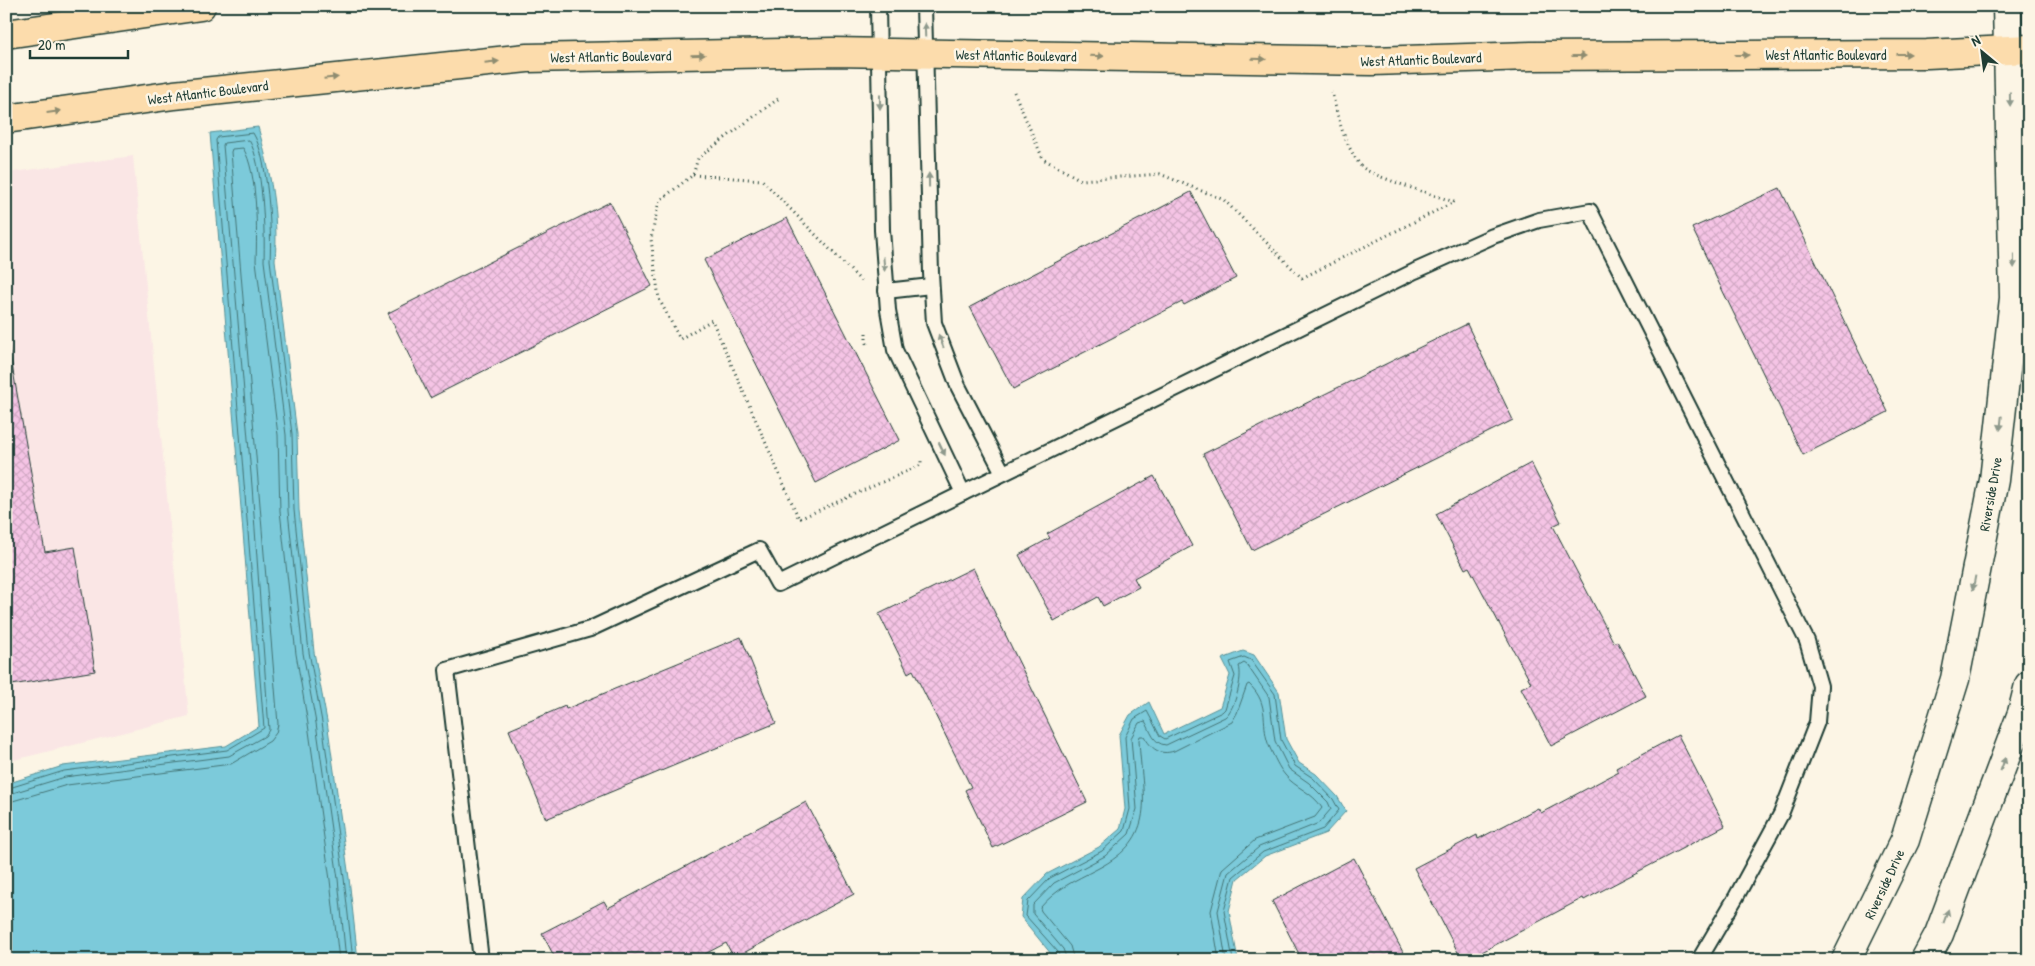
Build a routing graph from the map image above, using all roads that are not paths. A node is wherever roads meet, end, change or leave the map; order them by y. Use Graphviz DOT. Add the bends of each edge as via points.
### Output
graph roads {
  1 [pos="201,6"];
  2 [pos="878,6"];
  3 [pos="924,6"];
  4 [pos="2007,6"];
  5 [pos="6,34"];
  6 [pos="2019,50"];
  7 [pos="880,53"];
  8 [pos="926,53"];
  9 [pos="6,119"];
  10 [pos="932,286"];
  11 [pos="886,291"];
  12 [pos="1003,473"];
  13 [pos="963,493"];
  14 [pos="2029,685"];
  15 [pos="482,960"];
  16 [pos="1699,960"];
  17 [pos="1846,960"];
  18 [pos="1925,960"];
  1 -- 5 [label="main road"];
  2 -- 7 [label="lane"];
  8 -- 3 [label="lane, one-way"];
  4 -- 6 [label="street, Riverside Drive"];
  8 -- 6 [label="main road, West Atlantic Boulevard, one-way" via="1372,61"];
  6 -- 17 [label="street, Riverside Drive, one-way" via="2014,298 1994,480 1955,679 1905,840"];
  7 -- 8 [label="main road, West Atlantic Boulevard"];
  9 -- 7 [label="main road, West Atlantic Boulevard, one-way" via="174,95 527,58"];
  7 -- 11 [label="lane, one-way"];
  10 -- 8 [label="lane, one-way"];
  10 -- 11 [label="lane"];
  12 -- 10 [label="lane, one-way" via="958,386 934,323"];
  11 -- 13 [label="lane, one-way" via="895,350"];
  12 -- 13 [label="lane"];
  12 -- 16 [label="lane" via="1493,236 1539,220 1590,211 1807,641 1820,686 1817,722 1781,814"];
  13 -- 15 [label="lane" via="778,584 759,550 590,630 446,670"];
  18 -- 14 [label="street, one-way" via="1939,934 2022,712"];
}
